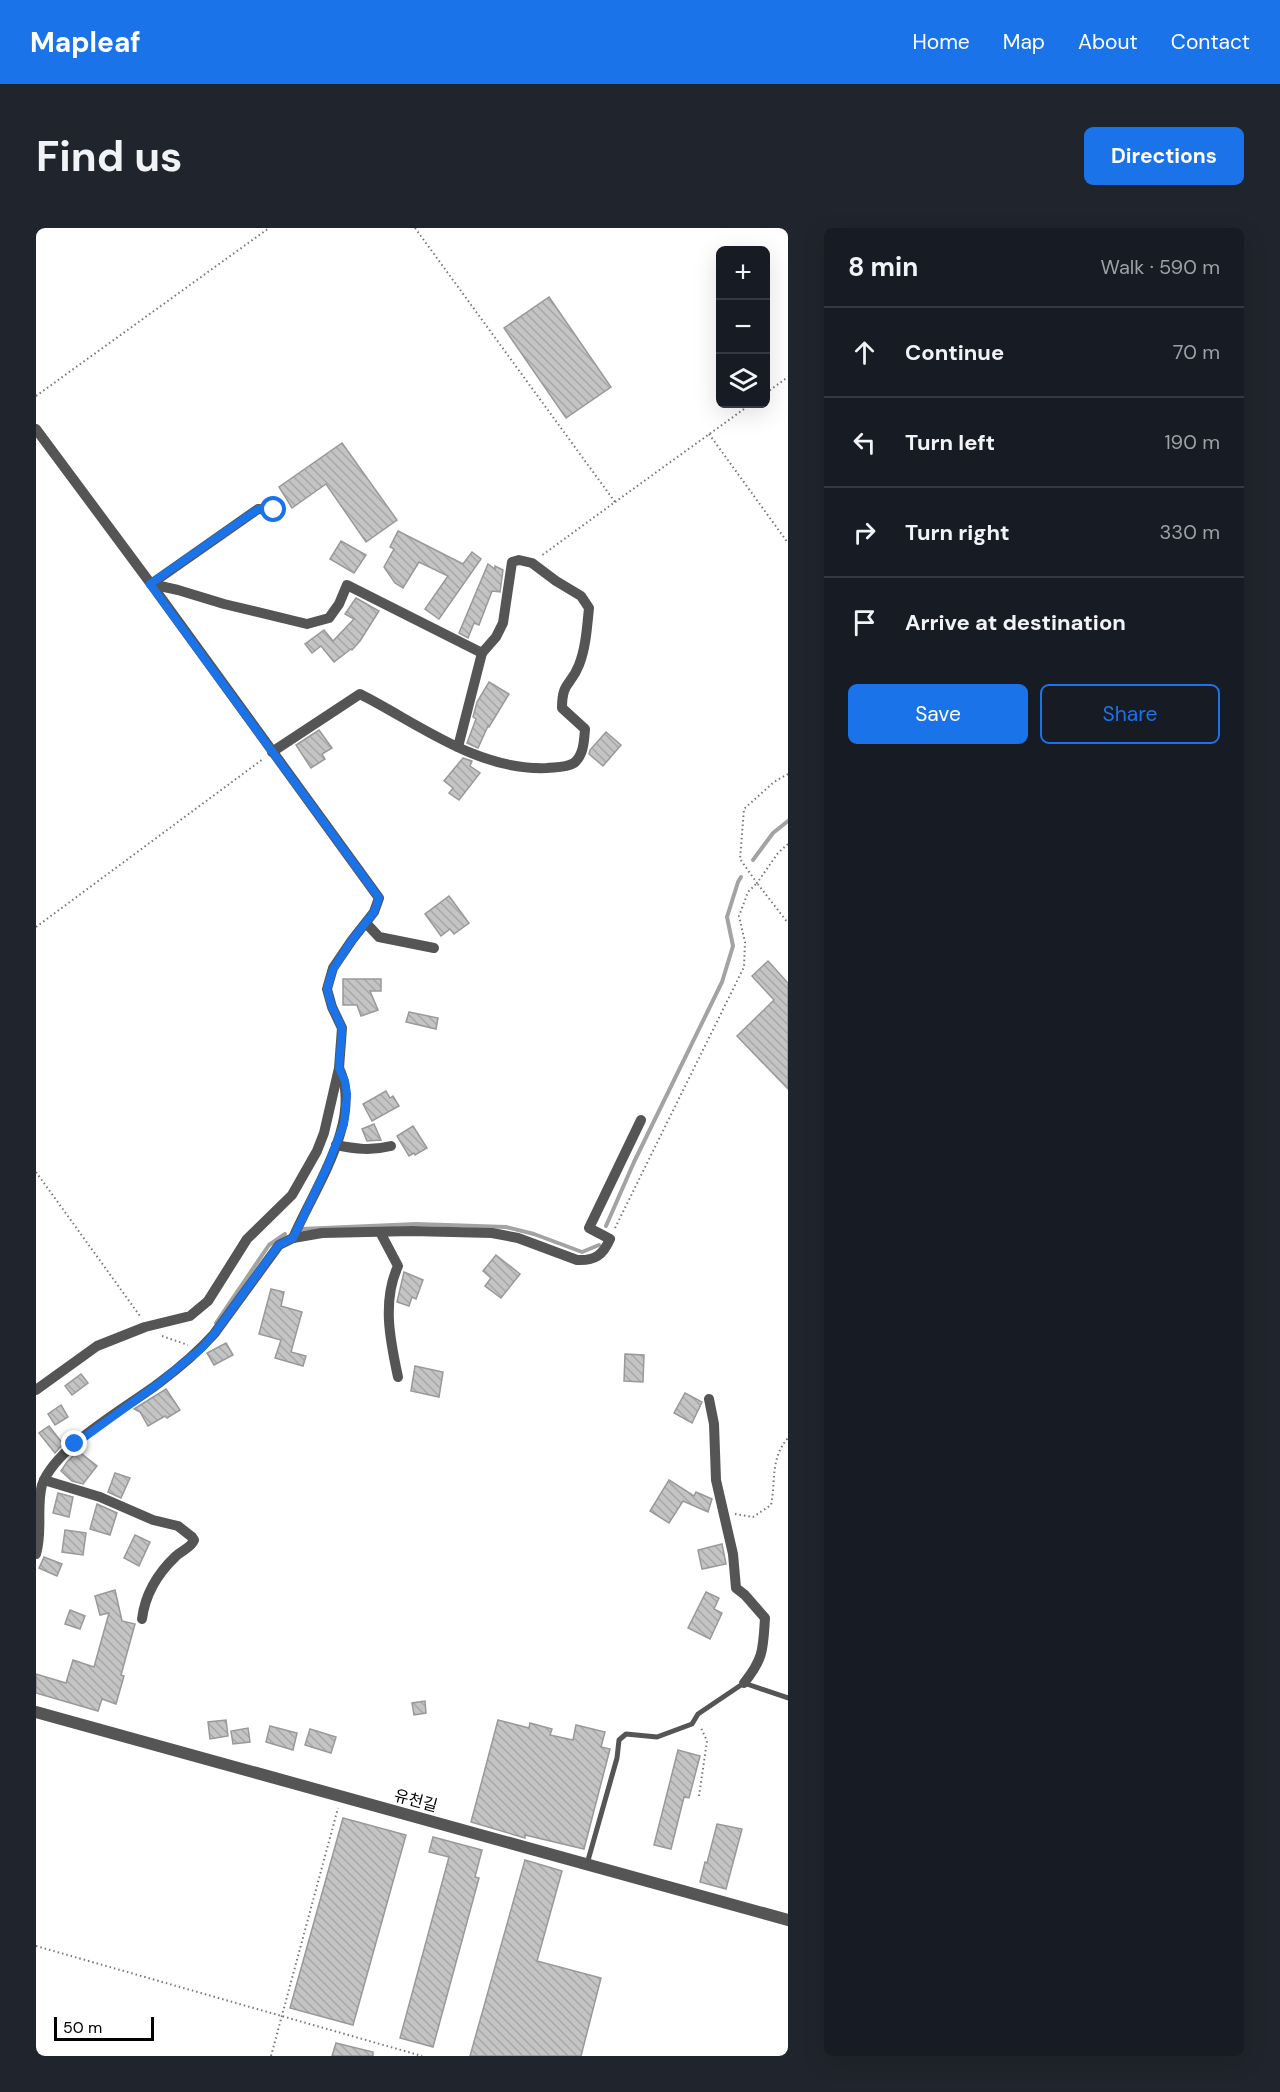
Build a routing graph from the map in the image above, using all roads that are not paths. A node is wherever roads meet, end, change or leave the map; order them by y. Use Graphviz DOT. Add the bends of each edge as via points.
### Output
graph roads {
  1 [pos="36,429"];
  2 [pos="274,510"];
  3 [pos="150,584"];
  4 [pos="482,653"];
  5 [pos="458,747"];
  6 [pos="272,752"];
  7 [pos="366,923"];
  8 [pos="434,948"];
  9 [pos="339,1068"];
  10 [pos="641,1120"];
  11 [pos="336,1145"];
  12 [pos="391,1146"];
  13 [pos="380,1232"];
  14 [pos="293,1238"];
  15 [pos="398,1377"];
  16 [pos="36,1390"];
  17 [pos="709,1399"];
  18 [pos="44,1480"];
  19 [pos="38,1490"];
  20 [pos="36,1554"];
  21 [pos="142,1619"];
  22 [pos="744,1683"];
  23 [pos="788,1698"];
  24 [pos="36,1712"];
  25 [pos="587,1864"];
  26 [pos="788,1920"];
  1 -- 3 [label="street"];
  2 -- 3 [label="street" via="258,509"];
  3 -- 4 [label="street" via="307,624 329,618 347,585"];
  3 -- 6 [label="street"];
  4 -- 5 [label="street"];
  4 -- 5 [label="street" via="503,623 512,562 532,563 581,596 589,608 585,643 579,666 562,692 562,708 585,729 583,748 574,762 538,768 488,760"];
  5 -- 6 [label="street" via="360,694"];
  6 -- 7 [label="street" via="379,898"];
  7 -- 8 [label="street" via="379,937"];
  7 -- 9 [label="street" via="333,969 327,989 342,1028"];
  9 -- 11 [label="street" via="347,1094 344,1124"];
  9 -- 16 [label="street" via="317,1151 292,1195 247,1239 208,1301 190,1316 145,1327 96,1346"];
  10 -- 13 [label="street" via="589,1228 610,1239 597,1258 577,1260 518,1238 492,1233"];
  11 -- 12 [label="street" via="360,1150"];
  11 -- 14 [label="street"];
  13 -- 14 [label="street"];
  13 -- 15 [label="street" via="398,1266 390,1281 388,1317"];
  14 -- 18 [label="street" via="279,1245 198,1351 75,1444 53,1464"];
  17 -- 22 [label="street" via="716,1480 733,1554 736,1588 765,1618 758,1666"];
  18 -- 19 [label="street"];
  18 -- 21 [label="street" via="178,1526 192,1537 192,1545 176,1555 150,1588"];
  19 -- 20 [label="street"];
  22 -- 23 [label="lane"];
  22 -- 25 [label="lane" via="698,1714 693,1724 657,1737 627,1734 619,1740"];
  24 -- 25 [label="street, 유천길"];
  25 -- 26 [label="street, 유천길"];
}
